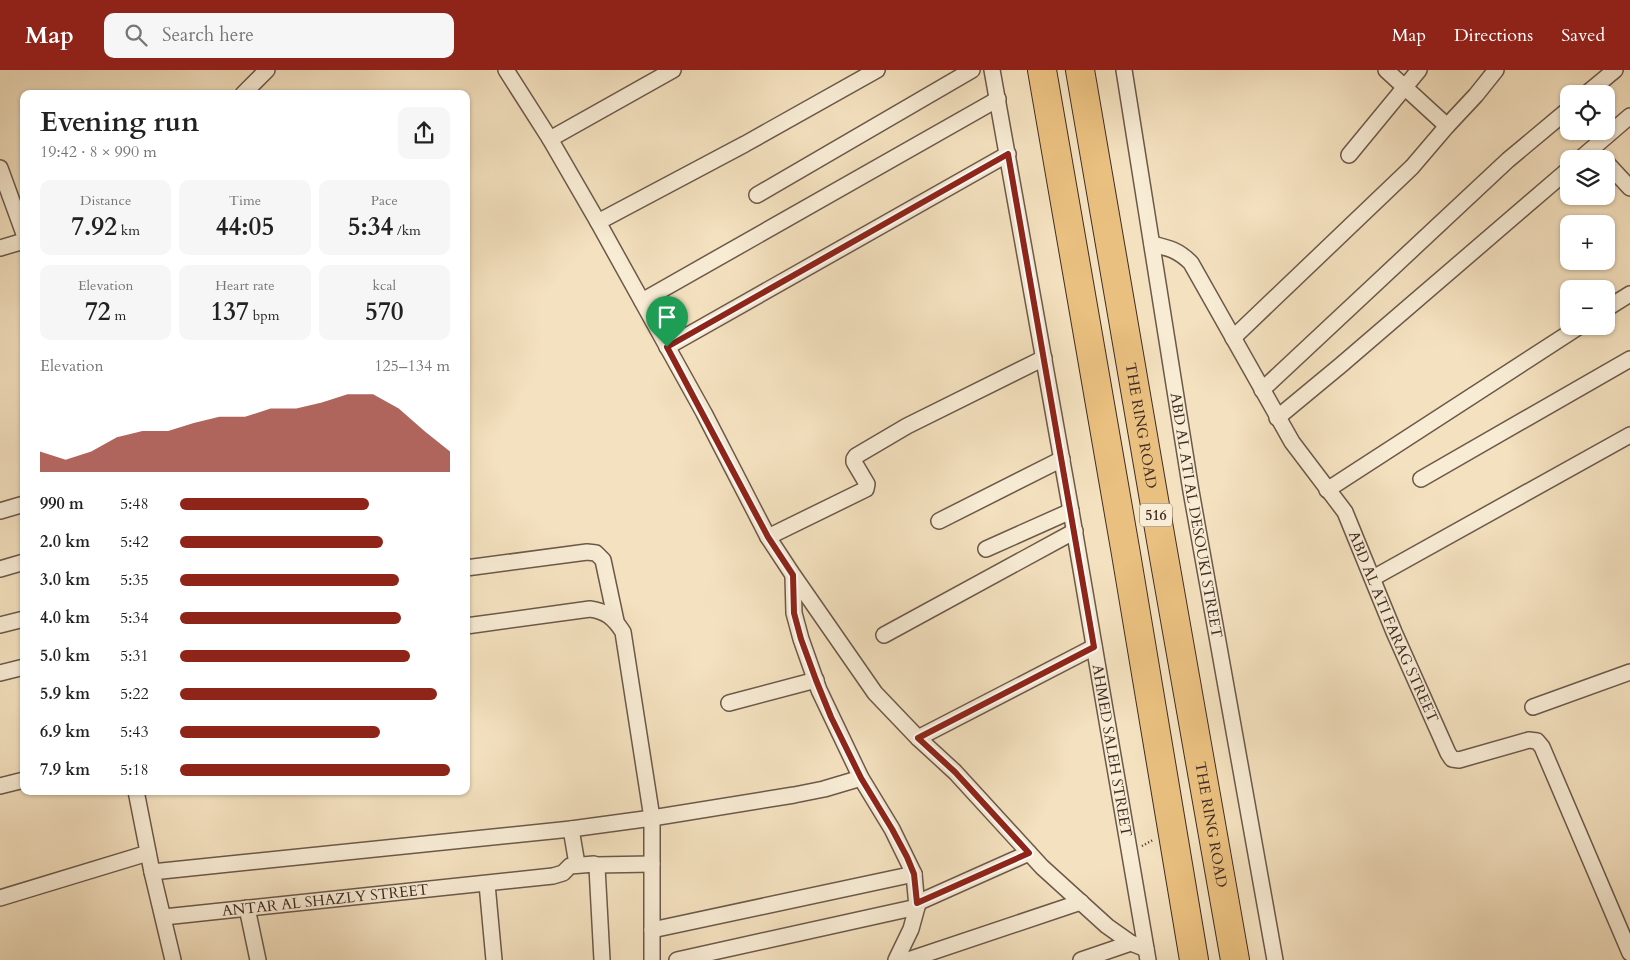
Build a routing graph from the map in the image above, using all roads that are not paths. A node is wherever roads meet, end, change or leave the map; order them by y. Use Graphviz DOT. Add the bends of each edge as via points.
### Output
graph roads {
  1 [pos="267,70"];
  2 [pos="506,70"];
  3 [pos="673,70"];
  4 [pos="877,70"];
  5 [pos="972,70"];
  6 [pos="992,70"];
  7 [pos="1042,70"];
  8 [pos="1080,70"];
  9 [pos="1124,70"];
  10 [pos="1386,70"];
  11 [pos="1419,70"];
  12 [pos="1496,70"];
  13 [pos="1615,70"];
  14 [pos="1597,85"];
  15 [pos="1404,87"];
  16 [pos="247,90"];
  17 [pos="998,99"];
  18 [pos="1630,116"];
  19 [pos="1560,117"];
  20 [pos="1447,126"];
  21 [pos="550,138"];
  22 [pos="1601,150"];
  23 [pos="1008,154"];
  24 [pos="1348,155"];
  25 [pos="0,168"];
  26 [pos="1615,170"];
  27 [pos="1560,177"];
  28 [pos="1628,182"];
  29 [pos="757,195"];
  30 [pos="598,222"];
  31 [pos="20,223"];
  32 [pos="20,242"];
  33 [pos="1152,244"];
  34 [pos="0,248"];
  35 [pos="1630,294"];
  36 [pos="642,301"];
  37 [pos="1615,303"];
  38 [pos="1566,335"];
  39 [pos="1233,338"];
  40 [pos="667,347"];
  41 [pos="1044,358"];
  42 [pos="1630,359"];
  43 [pos="1262,390"];
  44 [pos="1277,418"];
  45 [pos="1630,435"];
  46 [pos="1062,459"];
  47 [pos="1421,479"];
  48 [pos="1327,490"];
  49 [pos="20,505"];
  50 [pos="0,511"];
  51 [pos="1071,511"];
  52 [pos="939,521"];
  53 [pos="1075,531"];
  54 [pos="768,537"];
  55 [pos="986,549"];
  56 [pos="20,563"];
  57 [pos="470,567"];
  58 [pos="0,569"];
  59 [pos="793,575"];
  60 [pos="1373,578"];
  61 [pos="20,620"];
  62 [pos="616,621"];
  63 [pos="0,625"];
  64 [pos="470,625"];
  65 [pos="884,634"];
  66 [pos="1094,647"];
  67 [pos="20,668"];
  68 [pos="1630,672"];
  69 [pos="0,673"];
  70 [pos="816,680"];
  71 [pos="728,703"];
  72 [pos="1533,707"];
  73 [pos="918,738"];
  74 [pos="861,778"];
  75 [pos="20,781"];
  76 [pos="0,786"];
  77 [pos="137,795"];
  78 [pos="652,818"];
  79 [pos="571,829"];
  80 [pos="148,853"];
  81 [pos="1029,853"];
  82 [pos="576,864"];
  83 [pos="652,864"];
  84 [pos="596,865"];
  85 [pos="152,872"];
  86 [pos="914,874"];
  87 [pos="487,884"];
  88 [pos="0,898"];
  89 [pos="1081,902"];
  90 [pos="917,905"];
  91 [pos="248,908"];
  92 [pos="164,917"];
  93 [pos="652,930"];
  94 [pos="1131,943"];
  95 [pos="1630,953"];
  96 [pos="1147,954"];
  97 [pos="173,960"];
  98 [pos="258,960"];
  99 [pos="494,960"];
  100 [pos="602,960"];
  101 [pos="652,960"];
  102 [pos="677,960"];
  103 [pos="896,960"];
  104 [pos="908,960"];
  105 [pos="1081,960"];
  106 [pos="1194,960"];
  107 [pos="1235,960"];
  108 [pos="1276,960"];
  1 -- 16 [label="street"];
  2 -- 21 [label="street"];
  3 -- 21 [label="street"];
  4 -- 30 [label="street"];
  5 -- 29 [label="street"];
  6 -- 17 [label="street, AHMED SALEH STREET"];
  7 -- 106 [label="highway, 516"];
  8 -- 107 [label="highway, THE RING ROAD / 516"];
  9 -- 33 [label="street, ABD AL ATI AL DESOUKI STREET"];
  10 -- 15 [label="street"];
  11 -- 15 [label="street"];
  12 -- 20 [label="street"];
  13 -- 14 [label="street"];
  15 -- 20 [label="street"];
  15 -- 24 [label="street"];
  17 -- 23 [label="street, AHMED SALEH STREET"];
  17 -- 36 [label="street"];
  18 -- 22 [label="street"];
  19 -- 43 [label="street" via="1508,160"];
  20 -- 39 [label="street" via="1412,167"];
  21 -- 30 [label="street"];
  23 -- 40 [label="street"];
  23 -- 41 [label="street, AHMED SALEH STREET"];
  25 -- 31 [label="street"];
  26 -- 28 [label="street"];
  27 -- 44 [label="street"];
  30 -- 36 [label="street"];
  32 -- 34 [label="street"];
  33 -- 39 [label="street, ABD AL ATI FARAG STREET" via="1172,249 1191,263"];
  33 -- 108 [label="street, ABD AL ATI AL DESOUKI STREET" via="1193,501"];
  35 -- 37 [label="street"];
  36 -- 40 [label="street"];
  38 -- 48 [label="street"];
  39 -- 43 [label="street, ABD AL ATI FARAG STREET"];
  40 -- 54 [label="street"];
  41 -- 46 [label="street, AHMED SALEH STREET"];
  41 -- 54 [label="street" via="907,426 856,456 854,462 866,488"];
  42 -- 47 [label="street"];
  43 -- 44 [label="street, ABD AL ATI FARAG STREET"];
  44 -- 48 [label="street, ABD AL ATI FARAG STREET"];
  45 -- 60 [label="street"];
  46 -- 51 [label="street, AHMED SALEH STREET"];
  46 -- 52 [label="street"];
  48 -- 60 [label="street, ABD AL ATI FARAG STREET" via="1346,512"];
  49 -- 50 [label="street"];
  51 -- 53 [label="street, AHMED SALEH STREET"];
  51 -- 55 [label="street"];
  53 -- 65 [label="street"];
  53 -- 66 [label="street, AHMED SALEH STREET"];
  54 -- 59 [label="street"];
  56 -- 58 [label="street"];
  57 -- 62 [label="street" via="596,553 604,560"];
  59 -- 70 [label="street" via="794,613"];
  59 -- 73 [label="street" via="875,693"];
  60 -- 95 [label="street, ABD AL ATI FARAG STREET" via="1452,759 1459,760 1529,740 1542,747"];
  61 -- 63 [label="street"];
  62 -- 64 [label="street" via="600,610 590,609"];
  62 -- 78 [label="street" via="623,632"];
  66 -- 73 [label="street"];
  66 -- 96 [label="street, AHMED SALEH STREET"];
  67 -- 69 [label="street"];
  68 -- 72 [label="street"];
  70 -- 71 [label="street"];
  70 -- 74 [label="street"];
  73 -- 81 [label="street" via="955,772"];
  74 -- 78 [label="street" via="794,795"];
  74 -- 86 [label="street"];
  75 -- 76 [label="street"];
  77 -- 80 [label="street"];
  78 -- 79 [label="street"];
  78 -- 83 [label="street"];
  79 -- 82 [label="street"];
  79 -- 85 [label="street"];
  80 -- 85 [label="street"];
  80 -- 88 [label="street"];
  81 -- 89 [label="street"];
  81 -- 90 [label="street"];
  82 -- 84 [label="street"];
  82 -- 87 [label="street, ANTAR AL SHAZLY STREET" via="558,875"];
  83 -- 84 [label="street"];
  83 -- 93 [label="street"];
  84 -- 100 [label="street"];
  85 -- 92 [label="street"];
  86 -- 90 [label="street"];
  86 -- 93 [label="street"];
  87 -- 91 [label="street, ANTAR AL SHAZLY STREET"];
  87 -- 99 [label="street"];
  89 -- 94 [label="street"];
  89 -- 104 [label="street"];
  90 -- 102 [label="street"];
  90 -- 103 [label="street" via="911,929"];
  91 -- 92 [label="street, ANTAR AL SHAZLY STREET"];
  91 -- 98 [label="street"];
  92 -- 97 [label="street"];
  93 -- 101 [label="street"];
  94 -- 96 [label="street"];
  94 -- 105 [label="street"];
}
